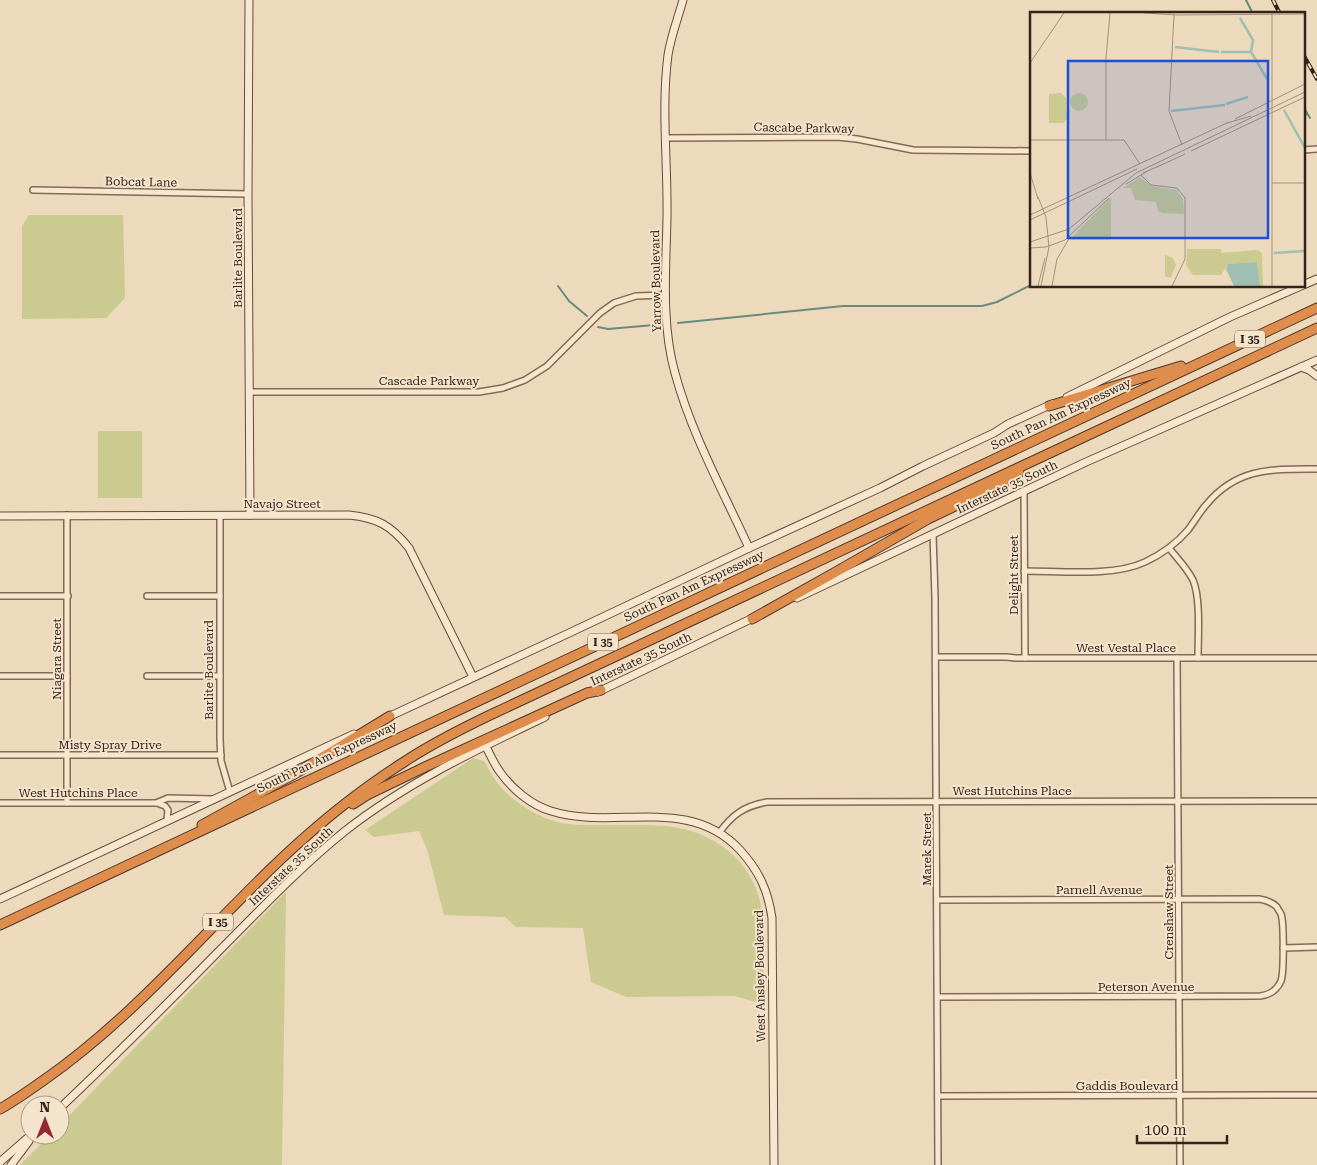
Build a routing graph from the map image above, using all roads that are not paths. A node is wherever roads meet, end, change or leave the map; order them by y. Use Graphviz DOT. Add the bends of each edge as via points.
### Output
graph roads {
  1 [pos="249,0"];
  2 [pos="683,0"];
  3 [pos="665,138"];
  4 [pos="1317,149"];
  5 [pos="1030,150"];
  6 [pos="1304,150"];
  7 [pos="32,190"];
  8 [pos="248,194"];
  9 [pos="1317,279"];
  10 [pos="1304,285"];
  11 [pos="1297,288"];
  12 [pos="666,295"];
  13 [pos="1317,308"];
  14 [pos="1317,328"];
  15 [pos="1206,360"];
  16 [pos="1317,360"];
  17 [pos="1300,368"];
  18 [pos="1317,376"];
  19 [pos="250,392"];
  20 [pos="1049,406"];
  21 [pos="1058,450"];
  22 [pos="1317,468"];
  23 [pos="1024,492"];
  24 [pos="67,515"];
  25 [pos="250,515"];
  26 [pos="0,516"];
  27 [pos="220,516"];
  28 [pos="934,534"];
  29 [pos="749,548"];
  30 [pos="1169,548"];
  31 [pos="1024,571"];
  32 [pos="0,596"];
  33 [pos="68,596"];
  34 [pos="147,596"];
  35 [pos="220,596"];
  36 [pos="752,619"];
  37 [pos="936,657"];
  38 [pos="1025,658"];
  39 [pos="1177,658"];
  40 [pos="1198,658"];
  41 [pos="1317,658"];
  42 [pos="0,676"];
  43 [pos="67,676"];
  44 [pos="147,676"];
  45 [pos="220,676"];
  46 [pos="473,677"];
  47 [pos="601,690"];
  48 [pos="390,716"];
  49 [pos="485,745"];
  50 [pos="0,755"];
  51 [pos="67,755"];
  52 [pos="221,755"];
  53 [pos="230,792"];
  54 [pos="215,799"];
  55 [pos="937,801"];
  56 [pos="1178,801"];
  57 [pos="1317,801"];
  58 [pos="0,802"];
  59 [pos="156,802"];
  60 [pos="67,803"];
  61 [pos="168,820"];
  62 [pos="313,831"];
  63 [pos="719,833"];
  64 [pos="175,843"];
  65 [pos="0,899"];
  66 [pos="937,900"];
  67 [pos="1179,900"];
  68 [pos="0,925"];
  69 [pos="1317,947"];
  70 [pos="1283,948"];
  71 [pos="1179,996"];
  72 [pos="938,997"];
  73 [pos="1317,1095"];
  74 [pos="938,1096"];
  75 [pos="1179,1096"];
  76 [pos="70,1099"];
  77 [pos="0,1109"];
  78 [pos="20,1145"];
  79 [pos="25,1145"];
  80 [pos="0,1162"];
  81 [pos="11,1165"];
  82 [pos="774,1165"];
  83 [pos="938,1165"];
  84 [pos="1180,1165"];
  1 -- 8 [label="main road, Barlite Boulevard"];
  2 -- 3 [label="main road, Yarrow Boulevard" via="668,54"];
  3 -- 5 [label="street, Cascabe Parkway" via="837,137 913,150"];
  3 -- 12 [label="main road, Yarrow Boulevard"];
  4 -- 6 [label="street"];
  7 -- 8 [label="street, Bobcat Lane"];
  8 -- 19 [label="main road, Barlite Boulevard"];
  9 -- 10 [label="main road"];
  11 -- 20 [label="main road" via="1222,321"];
  12 -- 19 [label="street, Cascade Parkway" via="636,296 614,303 546,366 525,380 502,388 479,392"];
  12 -- 29 [label="main road, Yarrow Boulevard" via="669,345 682,400"];
  13 -- 15 [label="highway, South Pan Am Expressway / I 35"];
  14 -- 21 [label="highway, I 35"];
  15 -- 20 [label="highway"];
  15 -- 64 [label="highway, South Pan Am Expressway / I 35"];
  16 -- 17 [label="main road, Interstate 35 South"];
  17 -- 18 [label="main road"];
  17 -- 23 [label="main road, Interstate 35 South"];
  19 -- 25 [label="main road, Barlite Boulevard"];
  20 -- 29 [label="main road"];
  21 -- 36 [label="highway"];
  21 -- 62 [label="highway, I 35" via="450,735 382,776"];
  22 -- 30 [label="street" via="1270,469 1235,480 1211,498"];
  23 -- 28 [label="main road, Interstate 35 South"];
  23 -- 31 [label="street, Delight Street"];
  24 -- 26 [label="main road, Navajo Street"];
  24 -- 27 [label="main road, Navajo Street"];
  24 -- 33 [label="street, Niagara Street"];
  25 -- 27 [label="main road, Navajo Street"];
  25 -- 46 [label="main road, Navajo Street" via="349,515 385,524 403,539 414,554"];
  27 -- 35 [label="street, Barlite Boulevard"];
  28 -- 36 [label="main road, Interstate 35 South"];
  28 -- 37 [label="street, Marek Street"];
  29 -- 46 [label="main road"];
  30 -- 31 [label="street" via="1133,567 1115,570"];
  30 -- 40 [label="street" via="1192,577 1196,588"];
  31 -- 38 [label="street, Delight Street"];
  32 -- 33 [label="street"];
  33 -- 43 [label="street, Niagara Street"];
  34 -- 35 [label="street"];
  35 -- 45 [label="street, Barlite Boulevard"];
  36 -- 47 [label="main road, Interstate 35 South"];
  37 -- 38 [label="street, West Vestal Place"];
  37 -- 55 [label="street, Marek Street"];
  38 -- 39 [label="street, West Vestal Place"];
  39 -- 40 [label="street, West Vestal Place"];
  39 -- 56 [label="street, Crenshaw Street"];
  40 -- 41 [label="street, West Vestal Place"];
  42 -- 43 [label="street"];
  43 -- 51 [label="street, Niagara Street"];
  44 -- 45 [label="street"];
  45 -- 52 [label="street, Barlite Boulevard"];
  46 -- 48 [label="main road"];
  47 -- 49 [label="main road, Interstate 35 South"];
  47 -- 62 [label="highway" via="587,693 367,795"];
  48 -- 53 [label="main road"];
  48 -- 64 [label="highway"];
  49 -- 63 [label="main road, West Ansley Boulevard" via="509,783 550,811 592,818 682,818"];
  49 -- 76 [label="main road, Interstate 35 South" via="380,806 312,858"];
  50 -- 51 [label="street, Misty Spray Drive"];
  51 -- 52 [label="street, Misty Spray Drive"];
  51 -- 60 [label="street, Niagara Street"];
  52 -- 53 [label="street, Barlite Boulevard"];
  53 -- 54 [label="main road"];
  54 -- 59 [label="street, West Hutchins Place" via="168,798"];
  54 -- 61 [label="main road"];
  55 -- 56 [label="street, West Hutchins Place"];
  55 -- 63 [label="street, West Hutchins Place" via="767,802 755,804 733,816"];
  55 -- 66 [label="street, Marek Street"];
  56 -- 57 [label="street, West Hutchins Place"];
  56 -- 67 [label="street, Crenshaw Street"];
  58 -- 60 [label="street, West Hutchins Place"];
  59 -- 60 [label="street, West Hutchins Place"];
  59 -- 61 [label="street, West Hutchins Place" via="168,810"];
  61 -- 65 [label="main road"];
  62 -- 77 [label="highway, I 35" via="125,1015 61,1068"];
  63 -- 82 [label="main road, West Ansley Boulevard" via="736,846 758,872 771,910"];
  64 -- 68 [label="highway, South Pan Am Expressway / I 35"];
  66 -- 67 [label="street, Parnell Avenue"];
  66 -- 72 [label="street, Marek Street"];
  67 -- 70 [label="street, Parnell Avenue" via="1250,899 1270,902 1281,914"];
  67 -- 71 [label="street, Crenshaw Street"];
  69 -- 70 [label="street"];
  70 -- 71 [label="street, Peterson Avenue" via="1281,980 1271,993 1260,996"];
  71 -- 72 [label="street, Peterson Avenue"];
  71 -- 75 [label="street, Crenshaw Street"];
  72 -- 74 [label="street, Marek Street"];
  73 -- 75 [label="street, Gaddis Boulevard"];
  74 -- 75 [label="street, Gaddis Boulevard"];
  74 -- 83 [label="street, Marek Street"];
  75 -- 84 [label="street, Crenshaw Street"];
  78 -- 80 [label="main road"];
  79 -- 81 [label="main road"];
}
